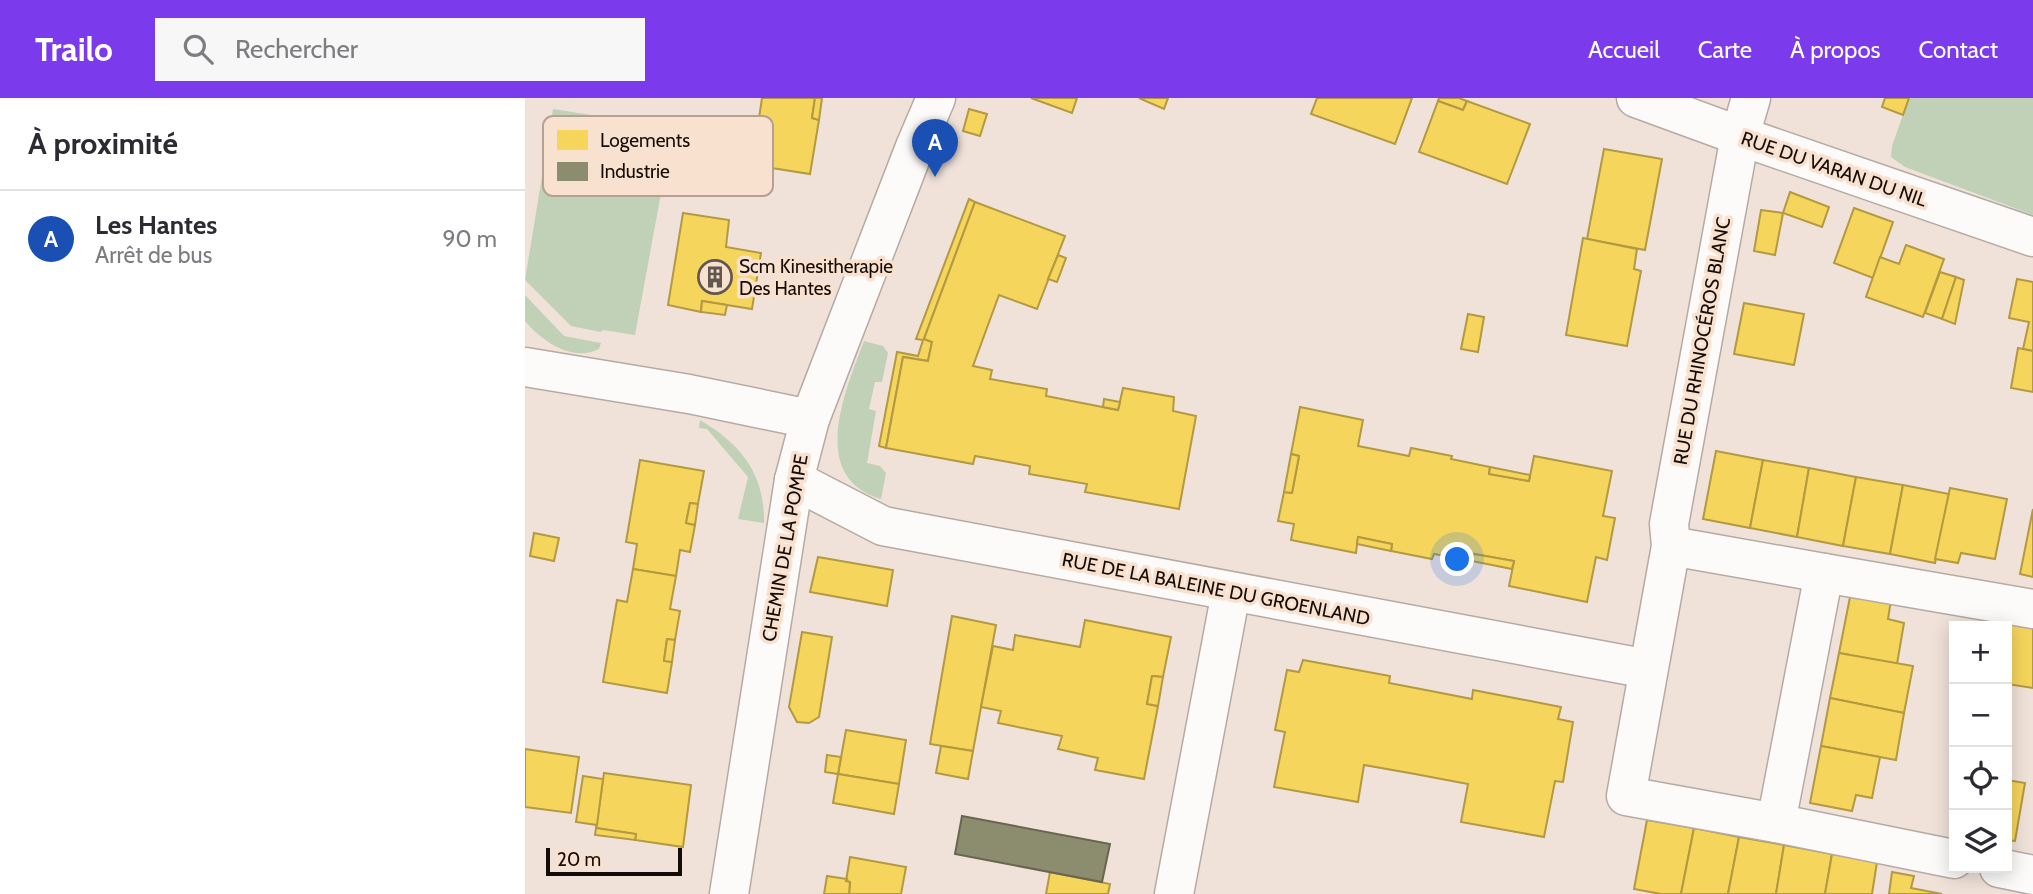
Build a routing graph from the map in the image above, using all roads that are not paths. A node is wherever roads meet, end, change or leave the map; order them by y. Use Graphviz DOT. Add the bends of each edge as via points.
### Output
graph roads {
  1 [pos="936,98"];
  2 [pos="1636,98"];
  3 [pos="1751,98"];
  4 [pos="1739,136"];
  5 [pos="2033,237"];
  6 [pos="525,367"];
  7 [pos="810,419"];
  8 [pos="794,480"];
  9 [pos="1671,546"];
  10 [pos="1824,573"];
  11 [pos="1231,592"];
  12 [pos="2033,609"];
  13 [pos="1648,669"];
  14 [pos="1776,823"];
  15 [pos="1949,858"];
  16 [pos="2012,870"];
  17 [pos="2033,874"];
  18 [pos="729,894"];
  19 [pos="1174,894"];
  1 -- 7 [label="street, CHEMIN DE LA POMPE"];
  2 -- 4 [label="street, RUE DU VARAN DU NIL"];
  3 -- 4 [label="street, RUE DU RHINOCÉROS BLANC"];
  4 -- 5 [label="street, RUE DU VARAN DU NIL"];
  4 -- 9 [label="street, RUE DU RHINOCÉROS BLANC" via="1669,524"];
  6 -- 7 [label="street"];
  7 -- 8 [label="street, CHEMIN DE LA POMPE"];
  8 -- 11 [label="street, RUE DE LA BALEINE DU GROENLAND" via="883,526"];
  8 -- 18 [label="street, CHEMIN DE LA POMPE"];
  9 -- 10 [label="street"];
  9 -- 13 [label="street, RUE DU RHINOCÉROS BLANC"];
  10 -- 12 [label="street"];
  10 -- 14 [label="street"];
  11 -- 13 [label="street, RUE DE LA BALEINE DU GROENLAND"];
  11 -- 19 [label="street"];
  13 -- 14 [label="street, RUE DU RHINOCÉROS BLANC" via="1626,796"];
  14 -- 15 [label="street"];
  16 -- 17 [label="street"];
}
